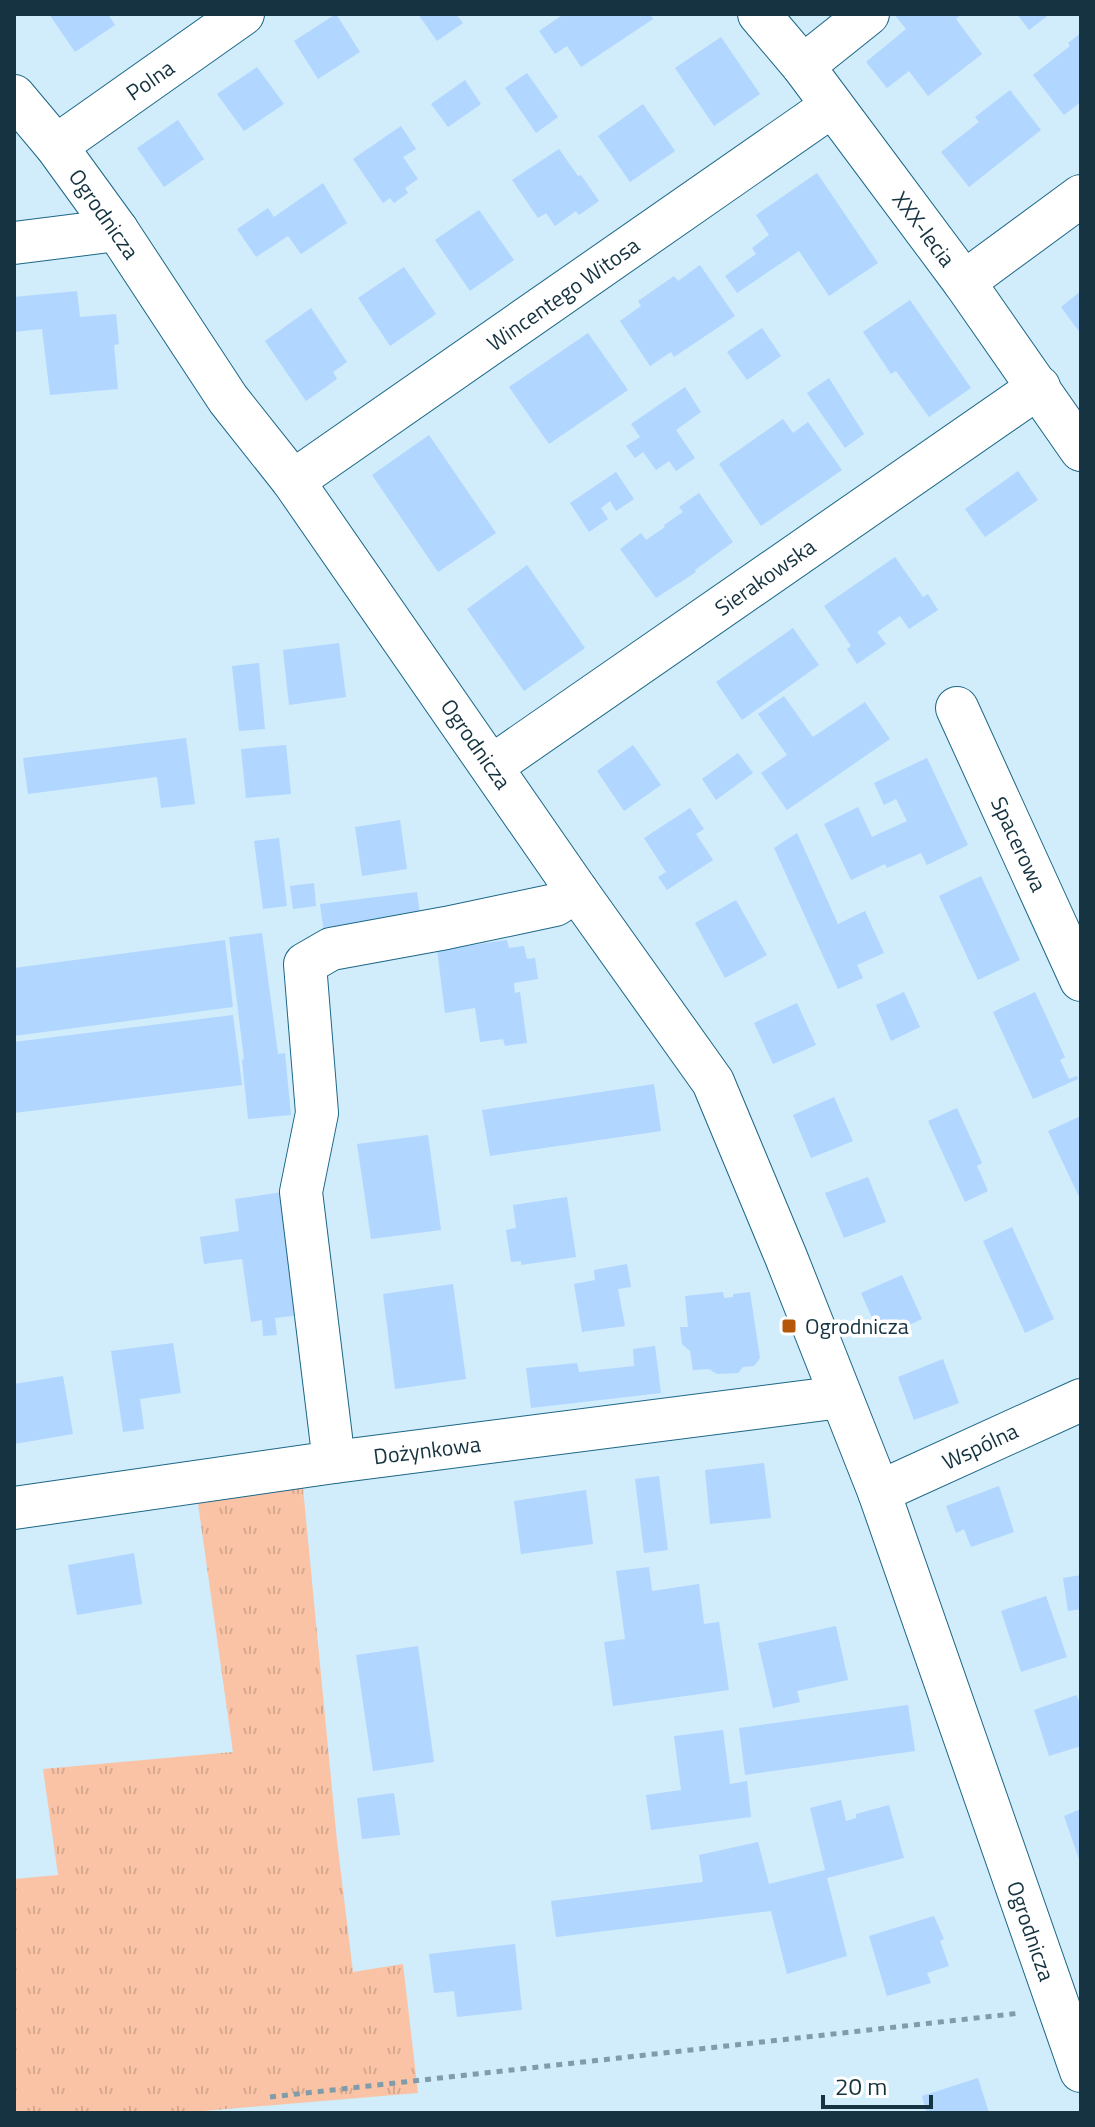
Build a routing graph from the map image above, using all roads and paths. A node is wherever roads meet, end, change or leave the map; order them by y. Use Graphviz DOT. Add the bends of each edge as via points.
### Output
graph roads {
  1 [pos="243,14"];
  2 [pos="759,14"];
  3 [pos="868,14"];
  4 [pos="803,66"];
  5 [pos="14,96"];
  6 [pos="832,106"];
  7 [pos="56,146"];
  8 [pos="1081,196"];
  9 [pos="117,230"];
  10 [pos="14,243"];
  11 [pos="964,282"];
  12 [pos="1039,387"];
  13 [pos="1081,450"];
  14 [pos="293,481"];
  15 [pos="957,708"];
  16 [pos="492,766"];
  17 [pos="577,891"];
  18 [pos="1081,980"];
  19 [pos="841,1397"];
  20 [pos="1081,1400"];
  21 [pos="334,1462"];
  22 [pos="879,1492"];
  23 [pos="14,1508"];
  24 [pos="1058,2005"];
  25 [pos="1081,2071"];
  26 [pos="270,2097"];
  1 -- 7 [label="street, Polna"];
  2 -- 4 [label="street, XXX-lecia"];
  3 -- 4 [label="street"];
  4 -- 6 [label="street, XXX-lecia"];
  5 -- 7 [label="street, Ogrodnicza"];
  6 -- 11 [label="street, XXX-lecia"];
  6 -- 14 [label="street, Wincentego Witosa"];
  7 -- 9 [label="street, Ogrodnicza"];
  8 -- 11 [label="street"];
  9 -- 10 [label="street"];
  9 -- 14 [label="street, Ogrodnicza" via="228,399"];
  11 -- 12 [label="street, XXX-lecia"];
  12 -- 13 [label="street, XXX-lecia"];
  12 -- 16 [label="street, Sierakowska"];
  14 -- 16 [label="street, Ogrodnicza"];
  15 -- 18 [label="street, Spacerowa"];
  16 -- 17 [label="street, Ogrodnicza"];
  17 -- 19 [label="street, Ogrodnicza" via="713,1082"];
  17 -- 21 [label="street" via="555,905 331,949 305,964 317,1113 301,1192"];
  19 -- 21 [label="street, Dożynkowa"];
  19 -- 22 [label="street, Ogrodnicza"];
  20 -- 22 [label="street, Wspólna"];
  21 -- 23 [label="street, Dożynkowa"];
  22 -- 24 [label="street, Ogrodnicza"];
  24 -- 25 [label="street, Ogrodnicza"];
  24 -- 26 [label="path" via="1007,2015"];
}
